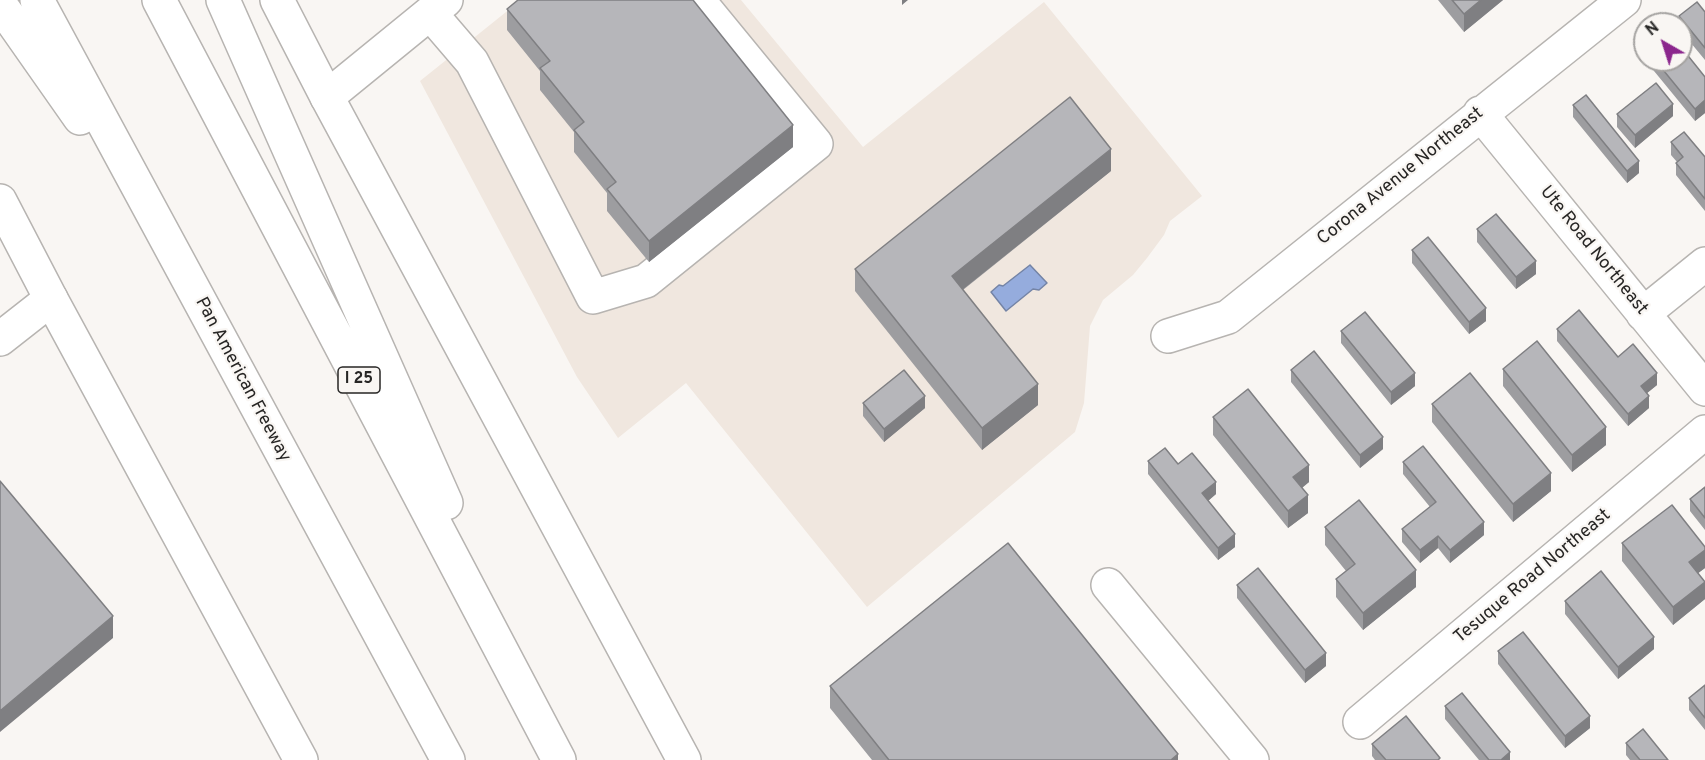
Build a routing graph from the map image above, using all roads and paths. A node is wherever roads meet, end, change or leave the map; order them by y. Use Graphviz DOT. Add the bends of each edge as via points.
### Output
graph roads {
  1 [pos="37,0"];
  2 [pos="159,0"];
  3 [pos="223,0"];
  4 [pos="277,0"];
  5 [pos="699,0"];
  6 [pos="1624,0"];
  7 [pos="0,4"];
  8 [pos="438,7"];
  9 [pos="327,97"];
  10 [pos="1480,113"];
  11 [pos="0,201"];
  12 [pos="166,240"];
  13 [pos="1705,264"];
  14 [pos="51,299"];
  15 [pos="1643,314"];
  16 [pos="1168,336"];
  17 [pos="0,339"];
  18 [pos="1705,389"];
  19 [pos="1705,432"];
  20 [pos="1108,585"];
  21 [pos="1360,722"];
  22 [pos="300,760"];
  23 [pos="448,760"];
  24 [pos="560,760"];
  25 [pos="684,760"];
  26 [pos="1252,760"];
  1 -- 12 [label="main road, Pan American Freeway"];
  2 -- 24 [label="main road, I 25"];
  3 -- 24 [label="main road"];
  4 -- 9 [label="main road"];
  5 -- 8 [label="main road" via="816,144 646,281 592,297 472,62"];
  6 -- 10 [label="main road, Corona Avenue Northeast"];
  7 -- 12 [label="main road"];
  8 -- 9 [label="main road"];
  9 -- 25 [label="main road"];
  10 -- 15 [label="main road, Ute Road Northeast"];
  10 -- 16 [label="main road, Corona Avenue Northeast" via="1228,317"];
  11 -- 14 [label="main road"];
  12 -- 23 [label="main road, Pan American Freeway"];
  13 -- 15 [label="main road"];
  14 -- 17 [label="main road"];
  14 -- 22 [label="main road"];
  15 -- 18 [label="main road, Ute Road Northeast"];
  19 -- 21 [label="main road, Tesuque Road Northeast"];
  20 -- 26 [label="main road"];
}
